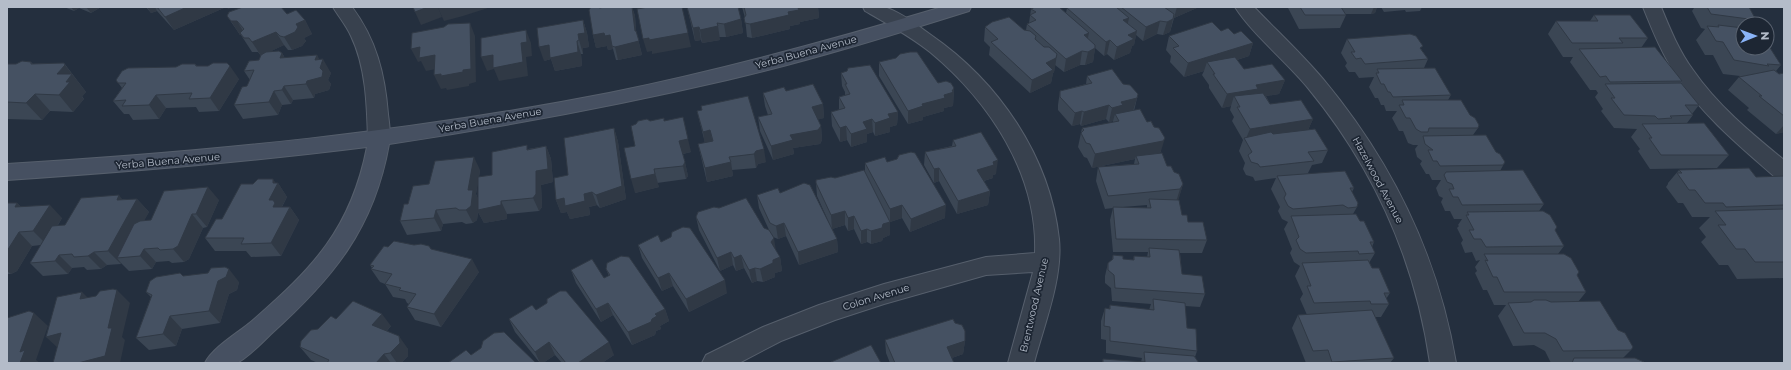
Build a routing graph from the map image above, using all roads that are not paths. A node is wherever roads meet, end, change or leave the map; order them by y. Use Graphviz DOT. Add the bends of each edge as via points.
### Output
graph roads {
  1 [pos="342,7"];
  2 [pos="872,7"];
  3 [pos="962,7"];
  4 [pos="1244,7"];
  5 [pos="1652,7"];
  6 [pos="904,25"];
  7 [pos="379,139"];
  8 [pos="7,172"];
  9 [pos="1784,172"];
  10 [pos="1046,262"];
  11 [pos="218,363"];
  12 [pos="715,363"];
  13 [pos="1021,363"];
  14 [pos="1443,363"];
  1 -- 7 [label="street" via="353,20 366,48 374,75"];
  2 -- 6 [label="street, Brentwood Avenue"];
  3 -- 6 [label="street, Yerba Buena Avenue"];
  4 -- 14 [label="street, Hazelwood Avenue" via="1323,93 1351,130 1375,170 1397,211 1417,259 1432,307"];
  5 -- 9 [label="street" via="1675,58 1690,81 1734,130"];
  6 -- 7 [label="street, Yerba Buena Avenue" via="800,55 676,84"];
  6 -- 10 [label="street, Brentwood Avenue" via="940,51 969,78 995,105 1016,138 1034,178 1047,239"];
  7 -- 8 [label="street, Yerba Buena Avenue" via="149,163"];
  7 -- 11 [label="street" via="373,171 362,205 341,243 305,286 259,332"];
  10 -- 12 [label="street, Colon Avenue" via="986,266 884,294 772,334"];
  10 -- 13 [label="street, Brentwood Avenue"];
}
